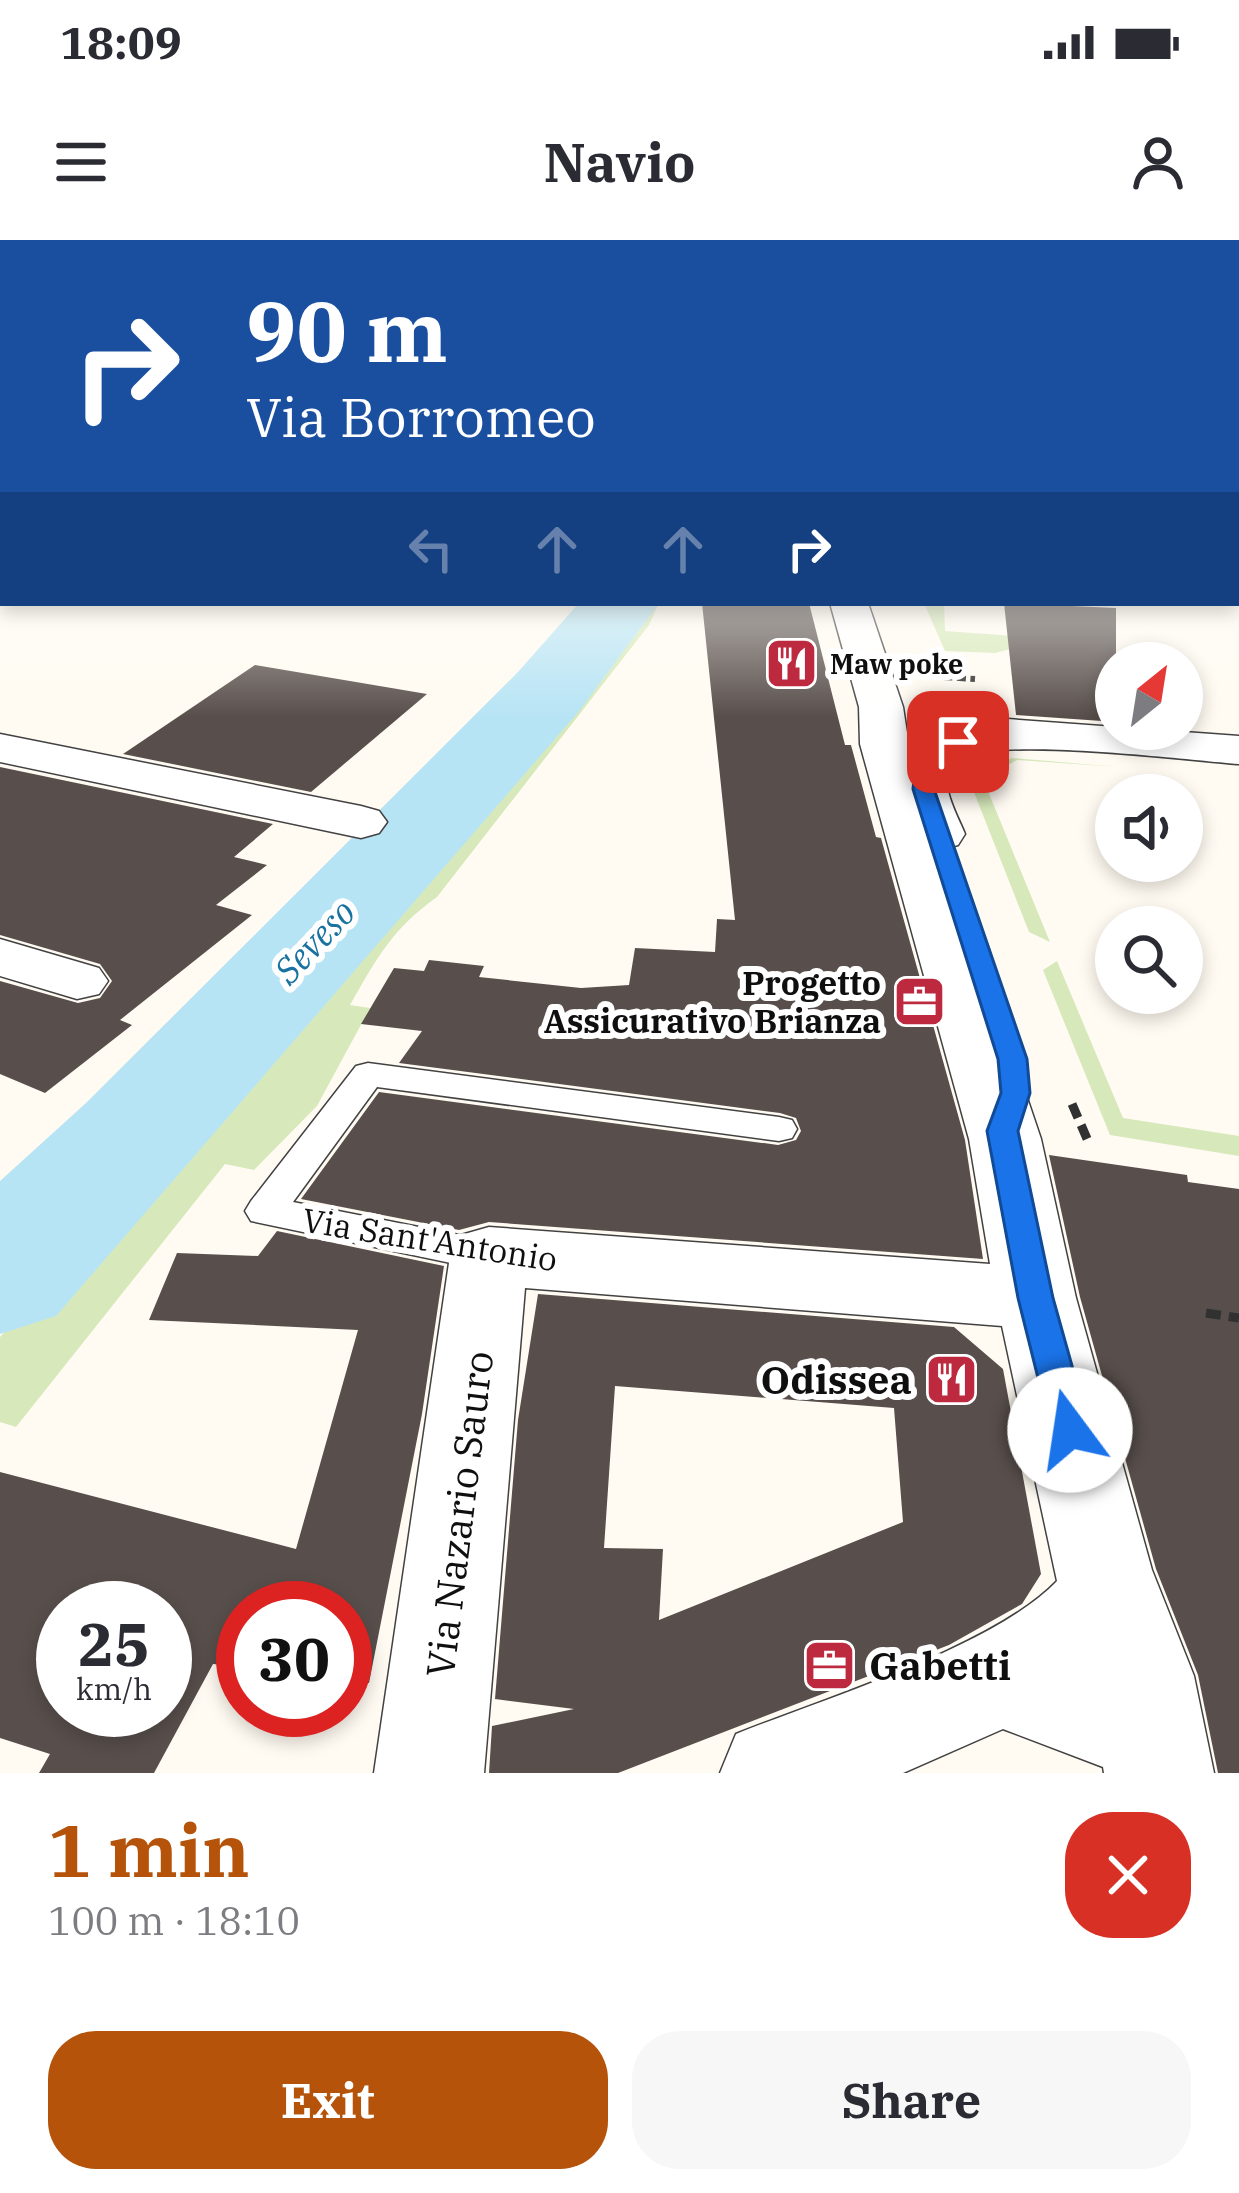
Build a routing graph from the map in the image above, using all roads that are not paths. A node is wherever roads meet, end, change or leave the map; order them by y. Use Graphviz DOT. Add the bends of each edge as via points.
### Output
graph roads {
  1 [pos="850,606"];
  2 [pos="881,707"];
  3 [pos="1023,734"];
  4 [pos="0,748"];
  5 [pos="1239,750"];
  6 [pos="362,823"];
  7 [pos="0,956"];
  8 [pos="77,982"];
  9 [pos="1038,1119"];
  10 [pos="779,1129"];
  11 [pos="489,1256"];
  12 [pos="1036,1298"];
  13 [pos="1108,1585"];
  14 [pos="1003,1678"];
  15 [pos="1156,1753"];
  16 [pos="429,1773"];
  17 [pos="775,1773"];
  1 -- 2 [label="street"];
  2 -- 3 [label="street" via="935,727"];
  2 -- 9 [label="street" via="884,744"];
  3 -- 5 [label="street"];
  3 -- 9 [label="street" via="985,734 950,746 925,768 924,789 1012,1059 1016,1093 1002,1131"];
  4 -- 6 [label="street"];
  7 -- 8 [label="street"];
  9 -- 12 [label="street"];
  10 -- 11 [label="lane, Via Sant'Antonio" via="368,1074 265,1211"];
  11 -- 12 [label="street, Via Sant'Antonio"];
  11 -- 16 [label="street, Via Nazario Sauro"];
  12 -- 13 [label="street"];
  13 -- 14 [label="street" via="1078,1631"];
  13 -- 15 [label="street" via="1127,1623"];
  14 -- 15 [label="street" via="1062,1696"];
  14 -- 17 [label="street"];
}
